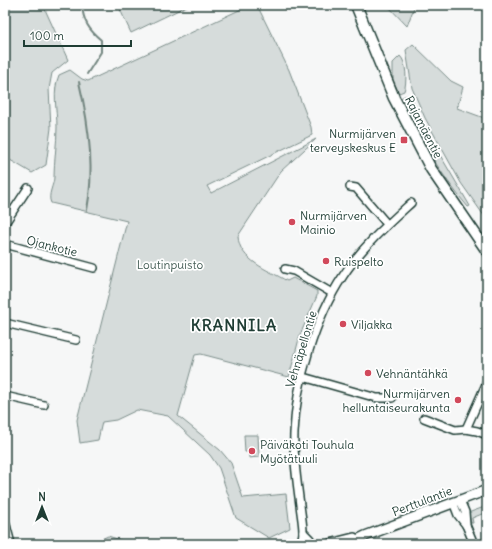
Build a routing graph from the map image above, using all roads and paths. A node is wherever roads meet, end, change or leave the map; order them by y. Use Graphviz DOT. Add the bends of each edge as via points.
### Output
graph roads {
  1 [pos="356,5"];
  2 [pos="350,187"];
  3 [pos="28,188"];
  4 [pos="411,203"];
  5 [pos="5,223"];
  6 [pos="387,224"];
  7 [pos="5,244"];
  8 [pos="487,251"];
  9 [pos="94,268"];
  10 [pos="285,269"];
  11 [pos="332,293"];
  12 [pos="5,323"];
  13 [pos="76,340"];
  14 [pos="303,377"];
  15 [pos="487,382"];
  16 [pos="5,396"];
  17 [pos="392,398"];
  18 [pos="44,405"];
  19 [pos="424,418"];
  20 [pos="466,429"];
  21 [pos="487,435"];
  22 [pos="487,490"];
  23 [pos="457,501"];
  24 [pos="5,521"];
  25 [pos="303,532"];
  26 [pos="366,536"];
  27 [pos="11,544"];
  28 [pos="301,544"];
  29 [pos="312,544"];
  30 [pos="330,544"];
  31 [pos="349,544"];
  32 [pos="474,544"];
  1 -- 8 [label="main road, Rajamäentie" via="394,98 431,170"];
  2 -- 6 [label="street" via="356,188"];
  3 -- 5 [label="street"];
  4 -- 6 [label="street, Vehnäpellontie"];
  6 -- 11 [label="street, Vehnäpellontie" via="358,256"];
  7 -- 9 [label="street, Ojankotie"];
  10 -- 11 [label="street" via="294,271"];
  11 -- 14 [label="street, Vehnäpellontie" via="314,338"];
  12 -- 13 [label="street"];
  14 -- 17 [label="street" via="378,398"];
  14 -- 25 [label="street, Vehnäpellontie" via="296,408 294,464"];
  15 -- 20 [label="street"];
  16 -- 18 [label="street"];
  19 -- 20 [label="street" via="455,430"];
  20 -- 21 [label="street"];
  22 -- 23 [label="street, Perttulantie"];
  23 -- 26 [label="street, Perttulantie"];
  23 -- 32 [label="street" via="465,512 466,525"];
  24 -- 27 [label="street"];
  25 -- 28 [label="street, Vehnäpellontie"];
  25 -- 29 [label="street, Vehnäpellontie"];
  26 -- 30 [label="street, Perttulantie"];
  26 -- 31 [label="street, Perttulantie"];
}
